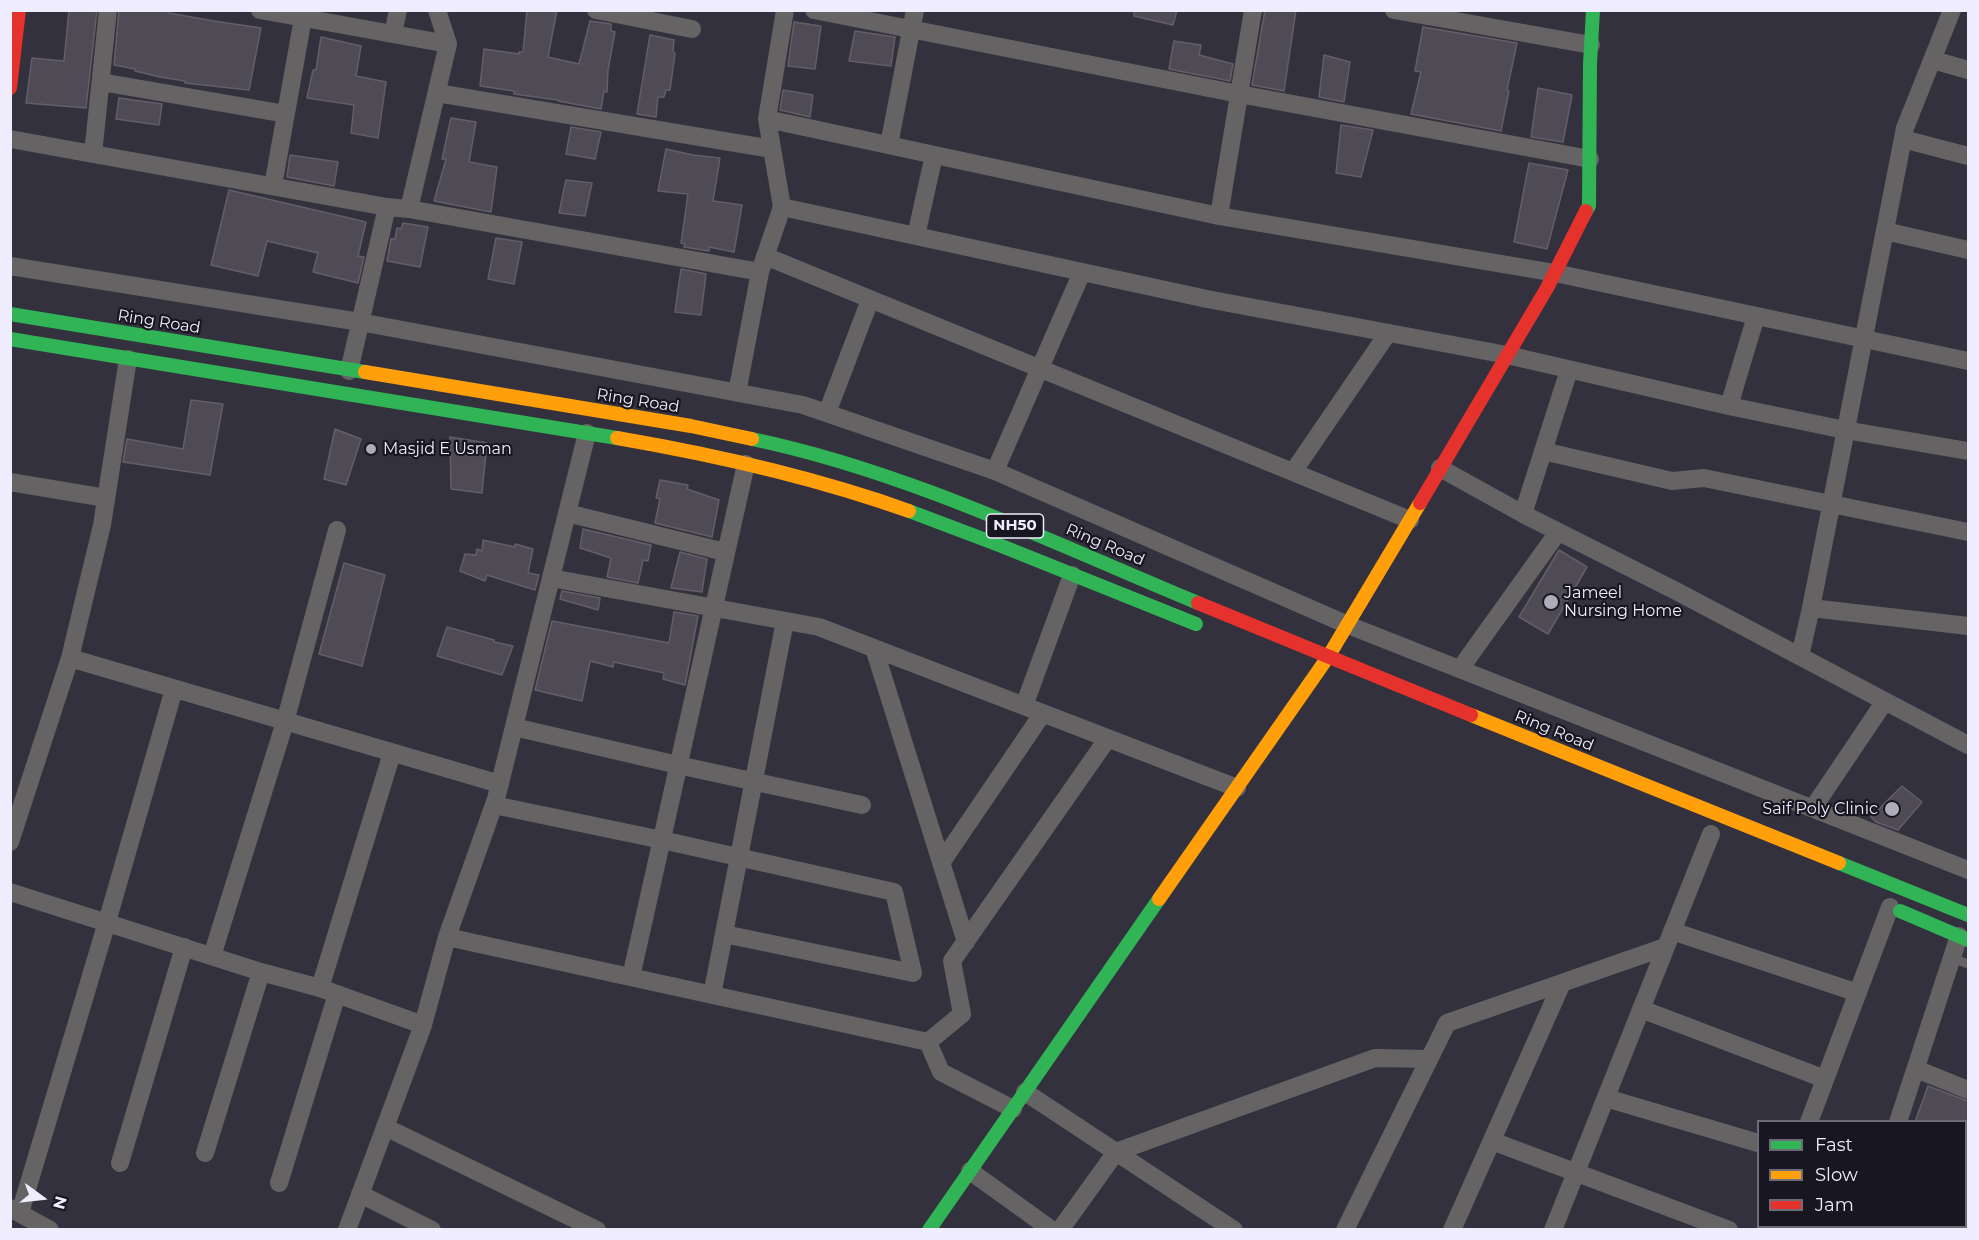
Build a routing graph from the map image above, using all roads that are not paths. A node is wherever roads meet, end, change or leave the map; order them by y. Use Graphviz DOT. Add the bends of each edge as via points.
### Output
graph roads {
  1 [pos="19,10"];
  2 [pos="108,10"];
  3 [pos="260,10"];
  4 [pos="398,10"];
  5 [pos="437,10"];
  6 [pos="596,10"];
  7 [pos="785,10"];
  8 [pos="814,10"];
  9 [pos="915,10"];
  10 [pos="1253,10"];
  11 [pos="1394,10"];
  12 [pos="1593,10"];
  13 [pos="1952,10"];
  14 [pos="303,18"];
  15 [pos="692,29"];
  16 [pos="912,30"];
  17 [pos="393,34"];
  18 [pos="448,44"];
  19 [pos="1591,45"];
  20 [pos="1932,60"];
  21 [pos="1968,70"];
  22 [pos="101,82"];
  23 [pos="10,88"];
  24 [pos="437,93"];
  25 [pos="1239,94"];
  26 [pos="286,114"];
  27 [pos="767,119"];
  28 [pos="1903,139"];
  29 [pos="10,140"];
  30 [pos="889,145"];
  31 [pos="772,149"];
  32 [pos="93,154"];
  33 [pos="934,155"];
  34 [pos="1968,156"];
  35 [pos="1590,159"];
  36 [pos="273,186"];
  37 [pos="387,207"];
  38 [pos="782,207"];
  39 [pos="409,209"];
  40 [pos="1219,216"];
  41 [pos="1885,231"];
  42 [pos="916,236"];
  43 [pos="1968,250"];
  44 [pos="762,264"];
  45 [pos="10,266"];
  46 [pos="1082,272"];
  47 [pos="1555,273"];
  48 [pos="870,300"];
  49 [pos="10,314"];
  50 [pos="1756,316"];
  51 [pos="360,322"];
  52 [pos="1388,333"];
  53 [pos="10,339"];
  54 [pos="1864,339"];
  55 [pos="1507,356"];
  56 [pos="128,358"];
  57 [pos="1968,361"];
  58 [pos="1040,369"];
  59 [pos="1569,370"];
  60 [pos="350,371"];
  61 [pos="737,393"];
  62 [pos="1729,406"];
  63 [pos="826,413"];
  64 [pos="1845,430"];
  65 [pos="587,434"];
  66 [pos="1543,451"];
  67 [pos="1968,451"];
  68 [pos="746,464"];
  69 [pos="1440,468"];
  70 [pos="995,471"];
  71 [pos="1293,472"];
  72 [pos="10,482"];
  73 [pos="106,498"];
  74 [pos="1831,504"];
  75 [pos="567,513"];
  76 [pos="1523,514"];
  77 [pos="1410,520"];
  78 [pos="337,530"];
  79 [pos="1558,532"];
  80 [pos="1968,532"];
  81 [pos="725,552"];
  82 [pos="1072,574"];
  83 [pos="551,578"];
  84 [pos="713,607"];
  85 [pos="1811,608"];
  86 [pos="785,621"];
  87 [pos="1348,625"];
  88 [pos="1968,626"];
  89 [pos="1210,630"];
  90 [pos="874,648"];
  91 [pos="1800,656"];
  92 [pos="1328,657"];
  93 [pos="70,658"];
  94 [pos="1460,669"];
  95 [pos="174,689"];
  96 [pos="1885,701"];
  97 [pos="1024,706"];
  98 [pos="1043,713"];
  99 [pos="285,722"];
  100 [pos="514,727"];
  101 [pos="1108,738"];
  102 [pos="1968,745"];
  103 [pos="392,753"];
  104 [pos="678,765"];
  105 [pos="754,781"];
  106 [pos="500,784"];
  107 [pos="1237,788"];
  108 [pos="494,805"];
  109 [pos="862,805"];
  110 [pos="1813,808"];
  111 [pos="1710,834"];
  112 [pos="662,840"];
  113 [pos="10,842"];
  114 [pos="739,858"];
  115 [pos="941,863"];
  116 [pos="1968,870"];
  117 [pos="10,892"];
  118 [pos="1885,905"];
  119 [pos="1968,912"];
  120 [pos="107,922"];
  121 [pos="724,934"];
  122 [pos="447,937"];
  123 [pos="1964,938"];
  124 [pos="1669,939"];
  125 [pos="966,942"];
  126 [pos="184,947"];
  127 [pos="212,956"];
  128 [pos="1960,961"];
  129 [pos="261,972"];
  130 [pos="631,977"];
  131 [pos="1562,982"];
  132 [pos="320,988"];
  133 [pos="1858,993"];
  134 [pos="337,994"];
  135 [pos="712,995"];
  136 [pos="1641,1010"];
  137 [pos="423,1025"];
  138 [pos="928,1042"];
  139 [pos="1429,1059"];
  140 [pos="1916,1069"];
  141 [pos="1825,1079"];
  142 [pos="1968,1090"];
  143 [pos="1025,1092"];
  144 [pos="1606,1098"];
  145 [pos="1013,1109"];
  146 [pos="1810,1120"];
  147 [pos="1899,1120"];
  148 [pos="385,1127"];
  149 [pos="1492,1141"];
  150 [pos="1757,1143"];
  151 [pos="1116,1152"];
  152 [pos="205,1153"];
  153 [pos="120,1163"];
  154 [pos="970,1171"];
  155 [pos="1576,1173"];
  156 [pos="279,1183"];
  157 [pos="360,1194"];
  158 [pos="15,1210"];
  159 [pos="50,1230"];
  160 [pos="347,1230"];
  161 [pos="432,1230"];
  162 [pos="597,1230"];
  163 [pos="930,1230"];
  164 [pos="1052,1230"];
  165 [pos="1060,1230"];
  166 [pos="1234,1230"];
  167 [pos="1345,1230"];
  168 [pos="1452,1230"];
  169 [pos="1554,1230"];
  170 [pos="1729,1230"];
  1 -- 23 [label="main road"];
  2 -- 22 [label="street"];
  3 -- 14 [label="street"];
  4 -- 17 [label="street"];
  5 -- 18 [label="street"];
  6 -- 15 [label="street"];
  7 -- 27 [label="street"];
  8 -- 16 [label="street"];
  9 -- 16 [label="street"];
  10 -- 25 [label="street"];
  11 -- 19 [label="street"];
  12 -- 19 [label="main road"];
  13 -- 20 [label="street"];
  14 -- 17 [label="street"];
  14 -- 26 [label="street"];
  16 -- 25 [label="street"];
  16 -- 30 [label="street"];
  17 -- 18 [label="street"];
  18 -- 24 [label="street"];
  19 -- 35 [label="main road"];
  20 -- 21 [label="street"];
  20 -- 28 [label="street"];
  22 -- 26 [label="street"];
  22 -- 32 [label="street"];
  24 -- 31 [label="street"];
  24 -- 39 [label="street"];
  25 -- 35 [label="street"];
  25 -- 40 [label="street"];
  26 -- 36 [label="street"];
  27 -- 30 [label="street"];
  27 -- 31 [label="street"];
  28 -- 34 [label="street"];
  28 -- 41 [label="street"];
  29 -- 32 [label="street"];
  30 -- 33 [label="street"];
  31 -- 38 [label="street"];
  32 -- 36 [label="street"];
  33 -- 40 [label="street"];
  33 -- 42 [label="street"];
  35 -- 47 [label="main road" via="1589,206"];
  36 -- 37 [label="street"];
  37 -- 39 [label="street"];
  37 -- 51 [label="street"];
  38 -- 42 [label="street"];
  38 -- 44 [label="street"];
  39 -- 44 [label="street"];
  40 -- 47 [label="street"];
  41 -- 43 [label="street"];
  41 -- 54 [label="street"];
  42 -- 46 [label="street"];
  44 -- 48 [label="street"];
  44 -- 61 [label="street"];
  45 -- 51 [label="street"];
  46 -- 52 [label="street"];
  46 -- 58 [label="street"];
  47 -- 50 [label="street"];
  47 -- 55 [label="main road"];
  48 -- 58 [label="street"];
  48 -- 63 [label="street"];
  49 -- 60 [label="main road, Ring Road / NH50"];
  50 -- 54 [label="street"];
  50 -- 62 [label="street"];
  51 -- 60 [label="street"];
  51 -- 61 [label="street"];
  52 -- 55 [label="street"];
  52 -- 71 [label="street"];
  53 -- 56 [label="main road, NH50"];
  54 -- 57 [label="street"];
  54 -- 64 [label="street"];
  55 -- 59 [label="street"];
  55 -- 69 [label="main road"];
  56 -- 65 [label="main road, NH50"];
  56 -- 73 [label="street"];
  58 -- 70 [label="street"];
  58 -- 71 [label="street"];
  59 -- 62 [label="street"];
  59 -- 66 [label="street"];
  60 -- 92 [label="main road, Ring Road / NH50" via="692,426 786,446 879,474 972,509"];
  61 -- 63 [label="street"];
  62 -- 64 [label="street"];
  63 -- 70 [label="street"];
  64 -- 67 [label="street"];
  64 -- 74 [label="street"];
  65 -- 68 [label="main road, NH50"];
  65 -- 75 [label="street"];
  66 -- 74 [label="street" via="1672,481 1704,478"];
  66 -- 76 [label="street"];
  68 -- 81 [label="street"];
  68 -- 82 [label="main road, NH50" via="878,499"];
  69 -- 76 [label="street"];
  69 -- 77 [label="main road"];
  70 -- 87 [label="street"];
  71 -- 77 [label="street"];
  72 -- 73 [label="street"];
  73 -- 93 [label="street"];
  74 -- 80 [label="street"];
  74 -- 85 [label="street"];
  75 -- 81 [label="street"];
  75 -- 83 [label="street"];
  76 -- 79 [label="street"];
  77 -- 87 [label="main road"];
  78 -- 99 [label="street"];
  79 -- 91 [label="street"];
  79 -- 94 [label="street"];
  81 -- 84 [label="street"];
  82 -- 89 [label="main road, NH50"];
  82 -- 97 [label="street"];
  83 -- 84 [label="street"];
  83 -- 100 [label="street"];
  84 -- 86 [label="street"];
  84 -- 104 [label="street"];
  85 -- 88 [label="street"];
  85 -- 91 [label="street"];
  86 -- 90 [label="street" via="819,627"];
  86 -- 105 [label="street"];
  87 -- 92 [label="main road"];
  87 -- 94 [label="street"];
  90 -- 97 [label="street"];
  90 -- 115 [label="street"];
  91 -- 96 [label="street"];
  92 -- 107 [label="main road"];
  92 -- 119 [label="main road, Ring Road / NH50"];
  93 -- 95 [label="street"];
  93 -- 113 [label="street"];
  94 -- 110 [label="street"];
  95 -- 99 [label="street"];
  95 -- 120 [label="street"];
  96 -- 102 [label="street"];
  96 -- 110 [label="street"];
  97 -- 98 [label="street"];
  98 -- 101 [label="street"];
  98 -- 115 [label="street"];
  99 -- 103 [label="street"];
  99 -- 127 [label="street"];
  100 -- 104 [label="street"];
  100 -- 106 [label="street"];
  101 -- 107 [label="street"];
  101 -- 125 [label="street"];
  103 -- 106 [label="street"];
  103 -- 132 [label="street"];
  104 -- 105 [label="street"];
  104 -- 112 [label="street"];
  105 -- 109 [label="street"];
  105 -- 114 [label="street"];
  106 -- 108 [label="street"];
  107 -- 143 [label="main road"];
  108 -- 112 [label="street"];
  108 -- 122 [label="street"];
  110 -- 116 [label="street"];
  111 -- 124 [label="street"];
  112 -- 114 [label="street"];
  112 -- 130 [label="street"];
  114 -- 121 [label="street"];
  114 -- 121 [label="street" via="894,892 913,973"];
  115 -- 125 [label="street"];
  117 -- 120 [label="street"];
  118 -- 123 [label="main road"];
  118 -- 133 [label="street"];
  119 -- 123 [label="main road"];
  120 -- 126 [label="street"];
  120 -- 158 [label="street"];
  121 -- 135 [label="street"];
  122 -- 130 [label="street"];
  122 -- 137 [label="street"];
  123 -- 128 [label="street"];
  124 -- 131 [label="street"];
  124 -- 133 [label="street"];
  124 -- 136 [label="street"];
  125 -- 138 [label="street" via="952,961 962,1014"];
  126 -- 127 [label="street"];
  126 -- 153 [label="street"];
  127 -- 129 [label="street"];
  128 -- 140 [label="street"];
  129 -- 132 [label="street"];
  129 -- 152 [label="street"];
  130 -- 135 [label="street"];
  131 -- 139 [label="street" via="1447,1023"];
  131 -- 149 [label="street"];
  132 -- 134 [label="street"];
  133 -- 141 [label="street"];
  134 -- 137 [label="street"];
  134 -- 156 [label="street"];
  135 -- 138 [label="street"];
  136 -- 141 [label="street"];
  136 -- 144 [label="street"];
  137 -- 148 [label="street"];
  138 -- 145 [label="street" via="941,1072"];
  139 -- 151 [label="street" via="1375,1058"];
  139 -- 167 [label="street"];
  140 -- 142 [label="street"];
  140 -- 147 [label="street"];
  141 -- 146 [label="street"];
  143 -- 145 [label="main road"];
  143 -- 151 [label="street"];
  144 -- 150 [label="street"];
  144 -- 155 [label="street"];
  145 -- 154 [label="main road"];
  148 -- 157 [label="street"];
  148 -- 162 [label="street"];
  149 -- 155 [label="street"];
  149 -- 168 [label="street"];
  151 -- 165 [label="street"];
  151 -- 166 [label="street"];
  154 -- 163 [label="main road"];
  154 -- 164 [label="street"];
  155 -- 169 [label="street"];
  155 -- 170 [label="street"];
  157 -- 160 [label="street"];
  157 -- 161 [label="street"];
  158 -- 159 [label="street"];
}
